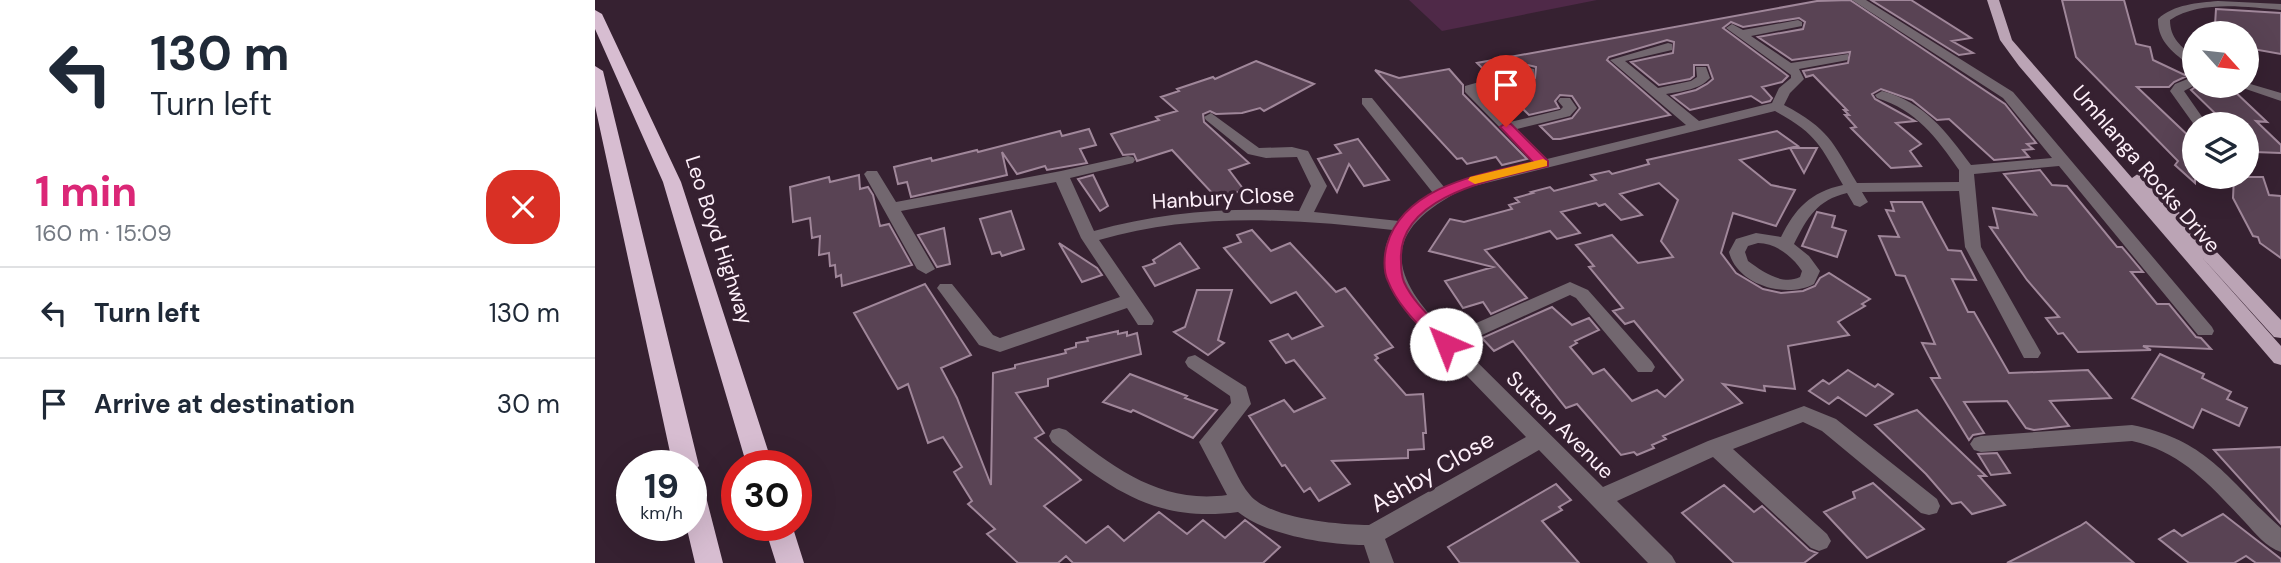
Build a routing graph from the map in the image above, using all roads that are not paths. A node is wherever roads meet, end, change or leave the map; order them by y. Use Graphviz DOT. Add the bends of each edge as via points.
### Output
graph roads {
  1 [pos="1858,0"];
  2 [pos="1993,0"];
  3 [pos="2003,0"];
  4 [pos="2281,7"];
  5 [pos="595,15"];
  6 [pos="1798,24"];
  7 [pos="605,39"];
  8 [pos="1668,47"];
  9 [pos="2182,54"];
  10 [pos="1845,57"];
  11 [pos="595,60"];
  12 [pos="1789,67"];
  13 [pos="1701,70"];
  14 [pos="595,71"];
  15 [pos="1529,72"];
  16 [pos="2182,86"];
  17 [pos="2259,90"];
  18 [pos="1655,93"];
  19 [pos="1882,95"];
  20 [pos="2281,97"];
  21 [pos="1367,101"];
  22 [pos="1565,101"];
  23 [pos="1777,106"];
  24 [pos="2192,112"];
  25 [pos="1211,117"];
  26 [pos="1696,126"];
  27 [pos="1506,127"];
  28 [pos="1128,160"];
  29 [pos="2065,161"];
  30 [pos="1543,163"];
  31 [pos="1967,170"];
  32 [pos="872,174"];
  33 [pos="1061,176"];
  34 [pos="1850,187"];
  35 [pos="1966,187"];
  36 [pos="1441,194"];
  37 [pos="1860,202"];
  38 [pos="889,208"];
  39 [pos="1305,215"];
  40 [pos="1403,226"];
  41 [pos="1089,238"];
  42 [pos="1785,245"];
  43 [pos="926,269"];
  44 [pos="946,288"];
  45 [pos="1131,300"];
  46 [pos="1145,321"];
  47 [pos="2205,331"];
  48 [pos="2281,332"];
  49 [pos="1446,344"];
  50 [pos="2031,353"];
  51 [pos="2281,358"];
  52 [pos="1195,362"];
  53 [pos="1645,367"];
  54 [pos="1059,436"];
  55 [pos="1541,439"];
  56 [pos="1981,444"];
  57 [pos="1716,447"];
  58 [pos="682,450"];
  59 [pos="755,450"];
  60 [pos="1601,498"];
  61 [pos="1242,502"];
  62 [pos="1929,506"];
  63 [pos="1372,535"];
  64 [pos="704,541"];
  65 [pos="783,541"];
  66 [pos="1819,541"];
  67 [pos="2281,542"];
  68 [pos="709,563"];
  69 [pos="790,563"];
  70 [pos="1382,563"];
  71 [pos="1664,563"];
  1 -- 29 [label="street" via="1999,87"];
  2 -- 51 [label="main road, Umhlanga Rocks Drive" via="2005,40 2018,57"];
  3 -- 48 [label="main road, Umhlanga Rocks Drive" via="2011,30 2028,56"];
  4 -- 9 [label="street" via="2210,1 2175,8 2164,19 2164,31"];
  5 -- 7 [label="highway, Leo Boyd Highway"];
  6 -- 12 [label="street" via="1737,31"];
  7 -- 11 [label="highway"];
  7 -- 59 [label="highway, Leo Boyd Highway" via="673,182"];
  8 -- 18 [label="street" via="1616,60"];
  10 -- 12 [label="street"];
  12 -- 23 [label="street" via="1798,79 1784,91"];
  13 -- 18 [label="street" via="1704,78 1695,83"];
  14 -- 58 [label="highway"];
  15 -- 27 [label="street" via="1471,88"];
  16 -- 24 [label="street" via="2177,91"];
  17 -- 20 [label="street"];
  18 -- 26 [label="street"];
  19 -- 31 [label="street" via="1912,106"];
  21 -- 36 [label="street"];
  22 -- 27 [label="street" via="1570,108 1566,113"];
  23 -- 26 [label="street"];
  23 -- 34 [label="street" via="1823,137"];
  25 -- 39 [label="street" via="1250,150 1303,154 1319,186"];
  26 -- 30 [label="street"];
  27 -- 30 [label="street"];
  28 -- 33 [label="street"];
  29 -- 31 [label="street"];
  29 -- 47 [label="street"];
  30 -- 36 [label="street" via="1474,180"];
  31 -- 35 [label="street"];
  32 -- 38 [label="street"];
  33 -- 38 [label="street"];
  33 -- 41 [label="street"];
  34 -- 35 [label="street"];
  34 -- 37 [label="street"];
  34 -- 42 [label="street" via="1818,197 1801,214"];
  35 -- 50 [label="street" via="1973,247"];
  36 -- 40 [label="street"];
  38 -- 43 [label="street"];
  39 -- 40 [label="street, Hanbury Close"];
  39 -- 41 [label="street, Hanbury Close" via="1155,220"];
  40 -- 49 [label="street, Sutton Avenue" via="1393,253 1394,278 1404,297"];
  41 -- 45 [label="street"];
  44 -- 45 [label="street" via="986,340 1000,345"];
  45 -- 46 [label="street"];
  49 -- 53 [label="street" via="1570,288 1582,294"];
  49 -- 55 [label="street, Sutton Avenue"];
  52 -- 61 [label="street" via="1242,398 1210,442"];
  54 -- 61 [label="street" via="1131,490 1188,506 1216,508"];
  55 -- 60 [label="street, Sutton Avenue"];
  55 -- 63 [label="street, Ashby Close"];
  56 -- 67 [label="street" via="2152,435 2204,464"];
  57 -- 60 [label="street"];
  57 -- 62 [label="street" via="1799,414 1808,415 1829,425"];
  57 -- 66 [label="street"];
  60 -- 71 [label="street, Sutton Avenue"];
  61 -- 63 [label="street, Ashby Close" via="1279,522"];
  63 -- 70 [label="street"];
  64 -- 68 [label="highway"];
  65 -- 69 [label="highway"];
}
